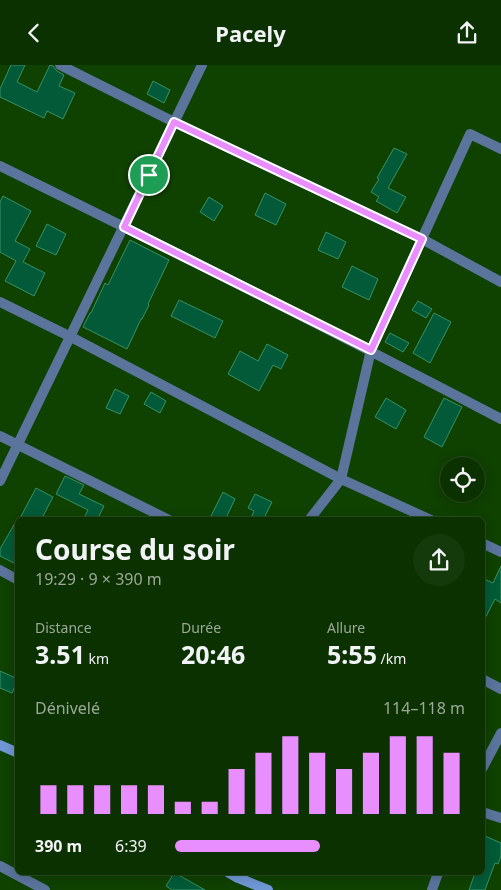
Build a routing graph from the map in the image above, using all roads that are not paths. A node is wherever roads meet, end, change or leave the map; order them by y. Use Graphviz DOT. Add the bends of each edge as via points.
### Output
graph roads {
  1 [pos="60,65"];
  2 [pos="202,65"];
  3 [pos="174,122"];
  4 [pos="501,149"];
  5 [pos="0,166"];
  6 [pos="124,227"];
  7 [pos="422,239"];
  8 [pos="501,282"];
  9 [pos="0,302"];
  10 [pos="71,337"];
  11 [pos="371,350"];
  12 [pos="501,419"];
  13 [pos="0,436"];
  14 [pos="19,445"];
  15 [pos="341,479"];
  16 [pos="0,481"];
  17 [pos="163,517"];
  18 [pos="311,517"];
  19 [pos="424,517"];
  20 [pos="485,544"];
  21 [pos="501,552"];
  22 [pos="0,570"];
  23 [pos="15,578"];
  24 [pos="485,681"];
  25 [pos="501,689"];
  26 [pos="501,733"];
  27 [pos="0,745"];
  28 [pos="15,752"];
  29 [pos="485,763"];
  30 [pos="485,813"];
  31 [pos="501,818"];
  32 [pos="0,866"];
  33 [pos="15,874"];
  34 [pos="17,875"];
  35 [pos="232,875"];
  36 [pos="437,875"];
  37 [pos="45,890"];
  38 [pos="268,890"];
  39 [pos="432,890"];
  1 -- 3 [label="street"];
  2 -- 3 [label="street"];
  3 -- 6 [label="street"];
  3 -- 7 [label="street"];
  4 -- 7 [label="street" via="470,135"];
  5 -- 6 [label="street"];
  6 -- 10 [label="street"];
  6 -- 11 [label="street"];
  7 -- 8 [label="street"];
  7 -- 11 [label="street"];
  9 -- 10 [label="street"];
  10 -- 14 [label="street"];
  10 -- 15 [label="street"];
  11 -- 12 [label="street"];
  11 -- 15 [label="street"];
  13 -- 14 [label="street"];
  14 -- 16 [label="street"];
  14 -- 17 [label="street"];
  15 -- 18 [label="street"];
  15 -- 19 [label="street"];
  20 -- 21 [label="street"];
  22 -- 23 [label="street"];
  24 -- 25 [label="street"];
  26 -- 29 [label="street"];
  27 -- 28 [label="main road"];
  30 -- 31 [label="street"];
  32 -- 33 [label="street"];
  34 -- 37 [label="street"];
  35 -- 38 [label="main road"];
  36 -- 39 [label="street"];
}
